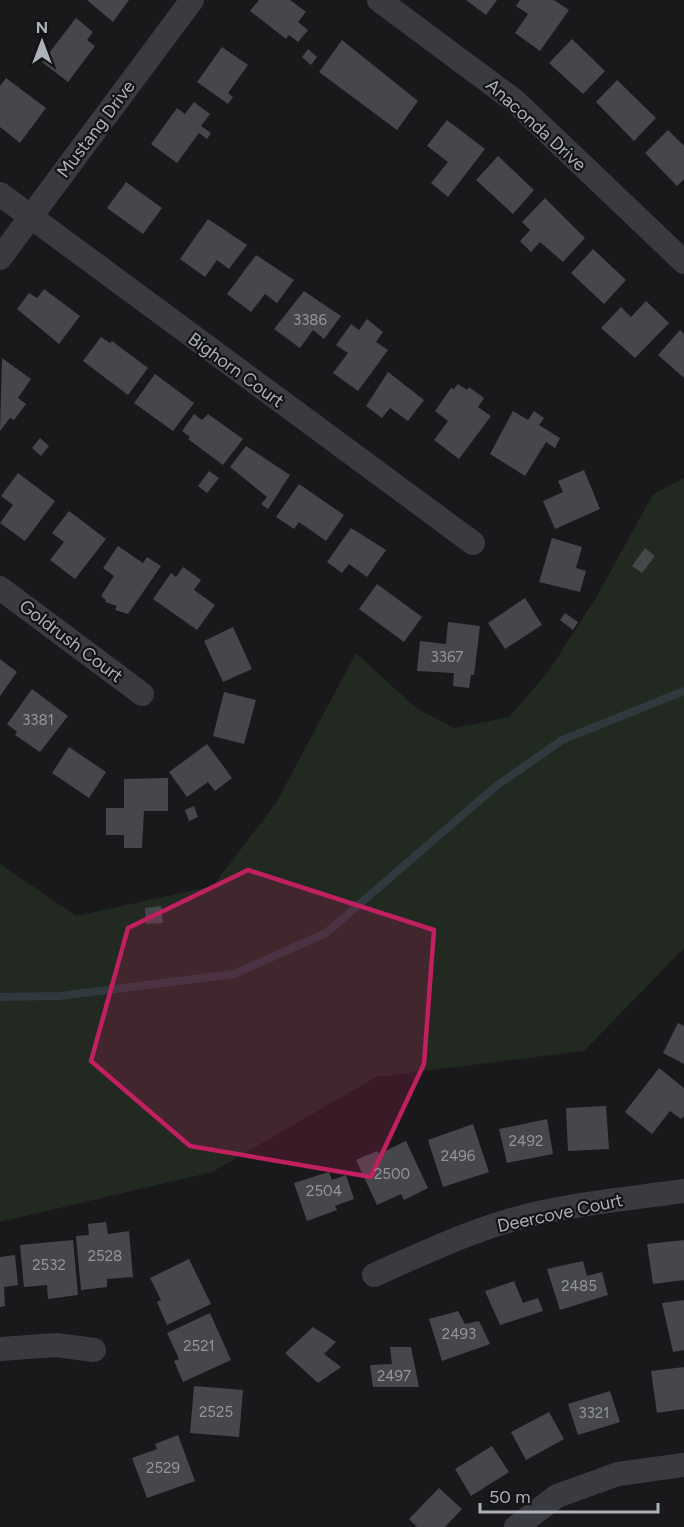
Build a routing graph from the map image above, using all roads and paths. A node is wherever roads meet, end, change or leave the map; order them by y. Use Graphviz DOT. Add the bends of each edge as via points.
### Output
graph roads {
  1 [pos="192,0"];
  2 [pos="379,0"];
  3 [pos="0,194"];
  4 [pos="30,217"];
  5 [pos="0,258"];
  6 [pos="684,261"];
  7 [pos="473,543"];
  8 [pos="0,588"];
  9 [pos="141,694"];
  10 [pos="684,1191"];
  11 [pos="374,1275"];
  12 [pos="0,1349"];
  13 [pos="94,1350"];
  14 [pos="684,1465"];
  15 [pos="516,1527"];
  1 -- 4 [label="street, Mustang Drive"];
  2 -- 6 [label="street, Anaconda Drive" via="515,101"];
  3 -- 4 [label="street, Bighorn Court"];
  4 -- 5 [label="street, Mustang Drive"];
  4 -- 7 [label="street, Bighorn Court"];
  8 -- 9 [label="street, Goldrush Court"];
  10 -- 11 [label="street, Deercove Court" via="512,1220 446,1242"];
  12 -- 13 [label="street" via="56,1345"];
  14 -- 15 [label="street" via="618,1474 557,1496"];
}
